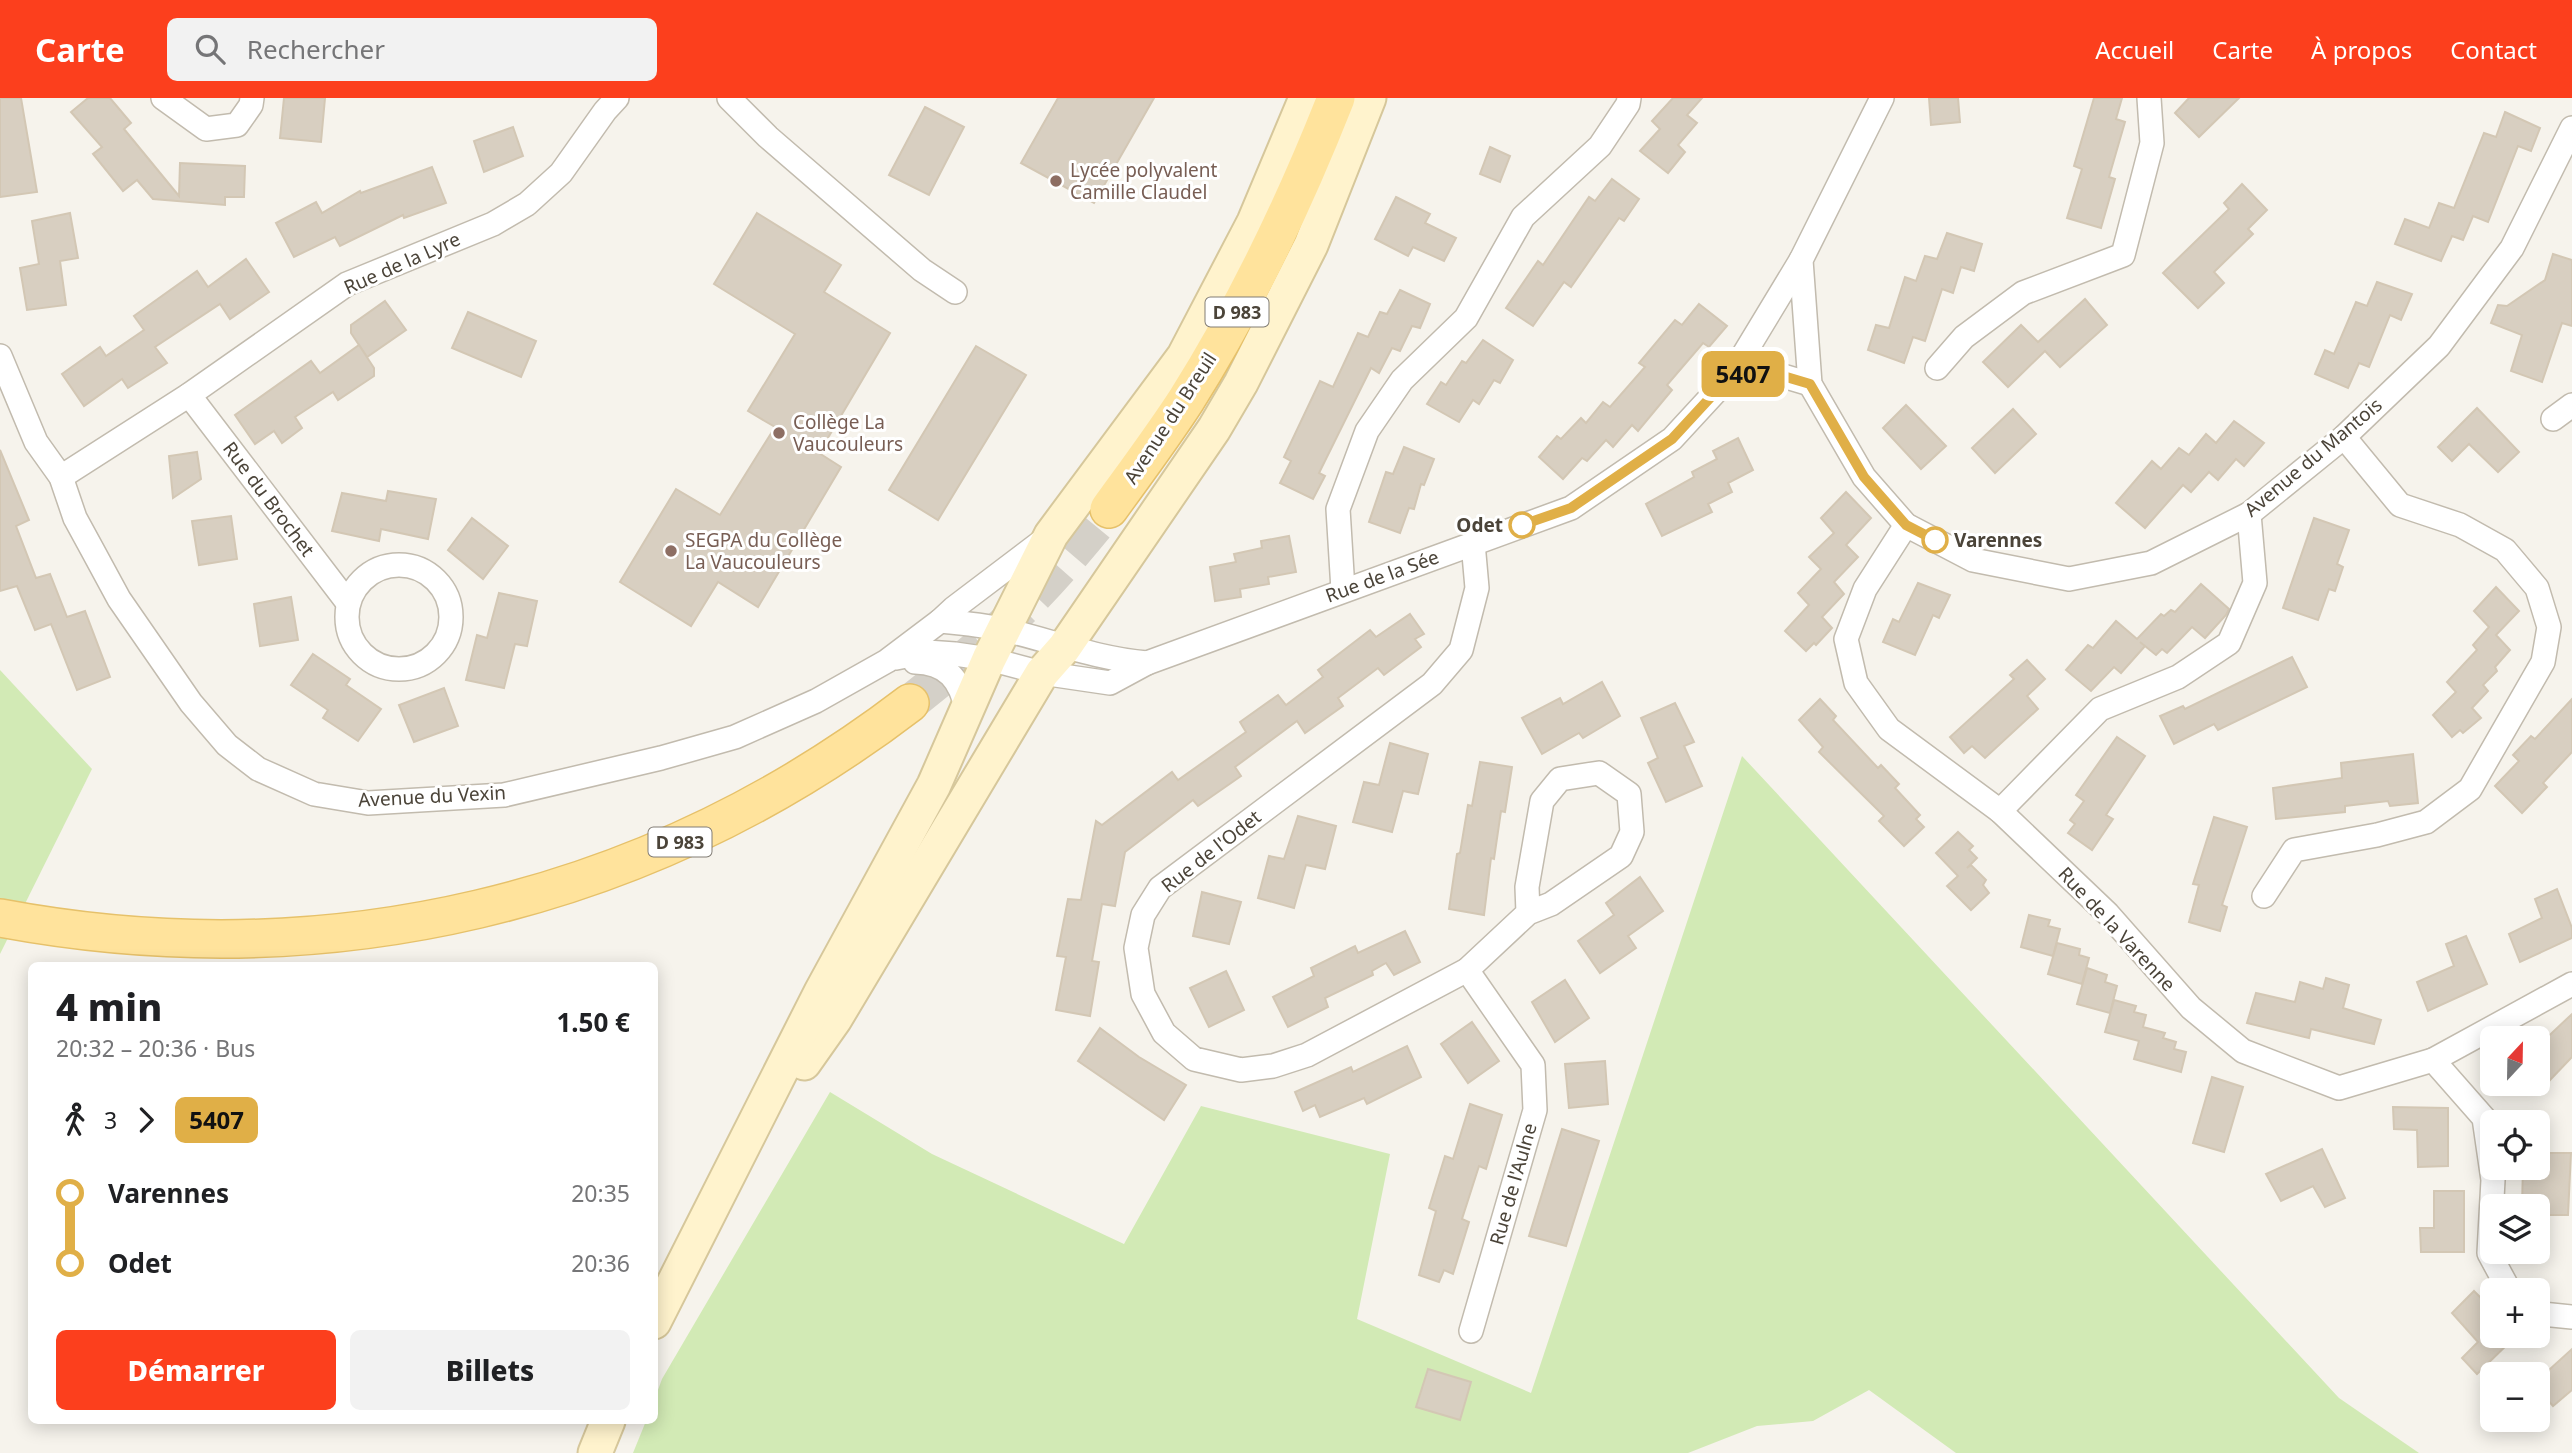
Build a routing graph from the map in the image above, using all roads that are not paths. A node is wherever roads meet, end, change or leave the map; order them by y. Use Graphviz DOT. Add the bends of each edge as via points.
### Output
graph roads {
  1 [pos="163,98"];
  2 [pos="252,98"];
  3 [pos="617,98"];
  4 [pos="729,98"];
  5 [pos="1306,98"];
  6 [pos="1336,98"];
  7 [pos="1368,98"];
  8 [pos="1629,98"];
  9 [pos="1882,98"];
  10 [pos="2149,98"];
  11 [pos="2572,128"];
  12 [pos="1801,260"];
  13 [pos="955,292"];
  14 [pos="0,356"];
  15 [pos="1937,368"];
  16 [pos="1732,374"];
  17 [pos="1810,384"];
  18 [pos="189,395"];
  19 [pos="2572,405"];
  20 [pos="2553,419"];
  21 [pos="2344,437"];
  22 [pos="61,477"];
  23 [pos="1109,509"];
  24 [pos="2249,514"];
  25 [pos="1906,525"];
  26 [pos="1051,535"];
  27 [pos="1473,543"];
  28 [pos="1343,590"];
  29 [pos="348,603"];
  30 [pos="940,621"];
  31 [pos="1004,630"];
  32 [pos="1064,648"];
  33 [pos="989,659"];
  34 [pos="887,660"];
  35 [pos="1147,663"];
  36 [pos="1042,673"];
  37 [pos="910,703"];
  38 [pos="967,710"];
  39 [pos="2000,811"];
  40 [pos="2264,896"];
  41 [pos="1528,913"];
  42 [pos="0,918"];
  43 [pos="1467,970"];
  44 [pos="2572,984"];
  45 [pos="2432,1060"];
  46 [pos="747,1141"];
  47 [pos="2502,1278"];
  48 [pos="658,1314"];
  49 [pos="2550,1315"];
  50 [pos="2572,1317"];
  51 [pos="1471,1331"];
  52 [pos="607,1424"];
  53 [pos="595,1453"];
  1 -- 2 [label="street" via="206,129 237,125"];
  3 -- 18 [label="street, Rue de la Lyre" via="561,173 527,204 493,224 347,284"];
  4 -- 13 [label="street" via="901,252"];
  5 -- 26 [label="main road" via="1254,222 1184,356"];
  6 -- 23 [label="main road, Avenue du Breuil / D 983" via="1275,239 1220,341 1186,400"];
  7 -- 32 [label="main road" via="1311,245 1241,383"];
  8 -- 28 [label="street" via="1600,146 1523,217 1466,318 1402,380 1367,430 1338,509"];
  9 -- 12 [label="street"];
  10 -- 15 [label="street" via="2152,143 2123,255 2023,293 1964,337"];
  11 -- 21 [label="street, Avenue du Mantois" via="2512,248 2439,346"];
  12 -- 16 [label="street, Rue de la Sée"];
  12 -- 17 [label="street, Avenue du Mantois"];
  14 -- 22 [label="street, Avenue du Vexin" via="36,442"];
  16 -- 17 [label="street" via="1773,373"];
  16 -- 27 [label="street, Rue de la Sée" via="1672,439 1571,508"];
  17 -- 25 [label="street, Avenue du Mantois" via="1864,477"];
  18 -- 22 [label="street, Rue de la Lyre"];
  18 -- 29 [label="street, Rue du Brochet"];
  19 -- 20 [label="street"];
  21 -- 24 [label="street, Avenue du Mantois"];
  21 -- 40 [label="street" via="2400,505 2460,525 2505,550 2537,588 2549,627 2543,662 2470,789 2426,822 2294,850"];
  22 -- 34 [label="street, Avenue du Vexin" via="75,518 113,587 191,703 227,745 258,769 314,794 368,803 517,792 735,737 816,701"];
  24 -- 25 [label="street, Avenue du Mantois" via="2151,563 2068,579 1973,560"];
  24 -- 39 [label="street" via="2255,583 2229,643 2178,677 2099,709"];
  25 -- 39 [label="street, Rue de la Varenne" via="1865,589 1846,639 1856,683 1889,729"];
  26 -- 30 [label="street, Avenue du Vexin"];
  26 -- 31 [label="main road"];
  27 -- 28 [label="street, Rue de la Sée"];
  27 -- 43 [label="street, Rue de l'Odet" via="1477,588 1461,650 1432,684 1160,888 1143,915 1136,948 1143,993 1164,1033 1194,1059 1241,1070 1307,1055"];
  28 -- 35 [label="street, Rue de la Sée"];
  29 -- 29 [label="street" via="350,636 371,661 387,668 419,665 444,643 450,628 446,593 435,578 402,564 368,574"];
  30 -- 31 [label="street"];
  30 -- 34 [label="street, Avenue du Vexin"];
  31 -- 32 [label="street"];
  31 -- 33 [label="main road"];
  32 -- 35 [label="street, Rue de la Sée"];
  32 -- 36 [label="main road"];
  33 -- 34 [label="street" via="927,652"];
  33 -- 36 [label="street"];
  33 -- 38 [label="main road"];
  34 -- 38 [label="street" via="931,662 951,674 962,690"];
  35 -- 36 [label="street" via="1110,683"];
  36 -- 46 [label="main road" via="835,1019"];
  37 -- 42 [label="main road, D 983" via="823,764 720,823 613,869 492,906 410,923 268,938 114,935"];
  38 -- 46 [label="main road" via="934,785 821,992"];
  39 -- 45 [label="street, Rue de la Varenne" via="2108,914 2191,1009 2242,1051 2339,1088"];
  41 -- 41 [label="street, Rue de l'Odet" via="1551,904 1621,856 1632,832 1629,794 1599,773 1560,779 1542,801 1527,887"];
  41 -- 43 [label="street, Rue de l'Odet"];
  43 -- 51 [label="street, Rue de l'Aulne" via="1533,1065 1535,1110"];
  44 -- 45 [label="street, Rue de la Varenne"];
  45 -- 47 [label="street" via="2484,1118 2493,1180 2489,1253"];
  46 -- 48 [label="main road"];
  49 -- 50 [label="street"];
  52 -- 53 [label="main road"];
}
